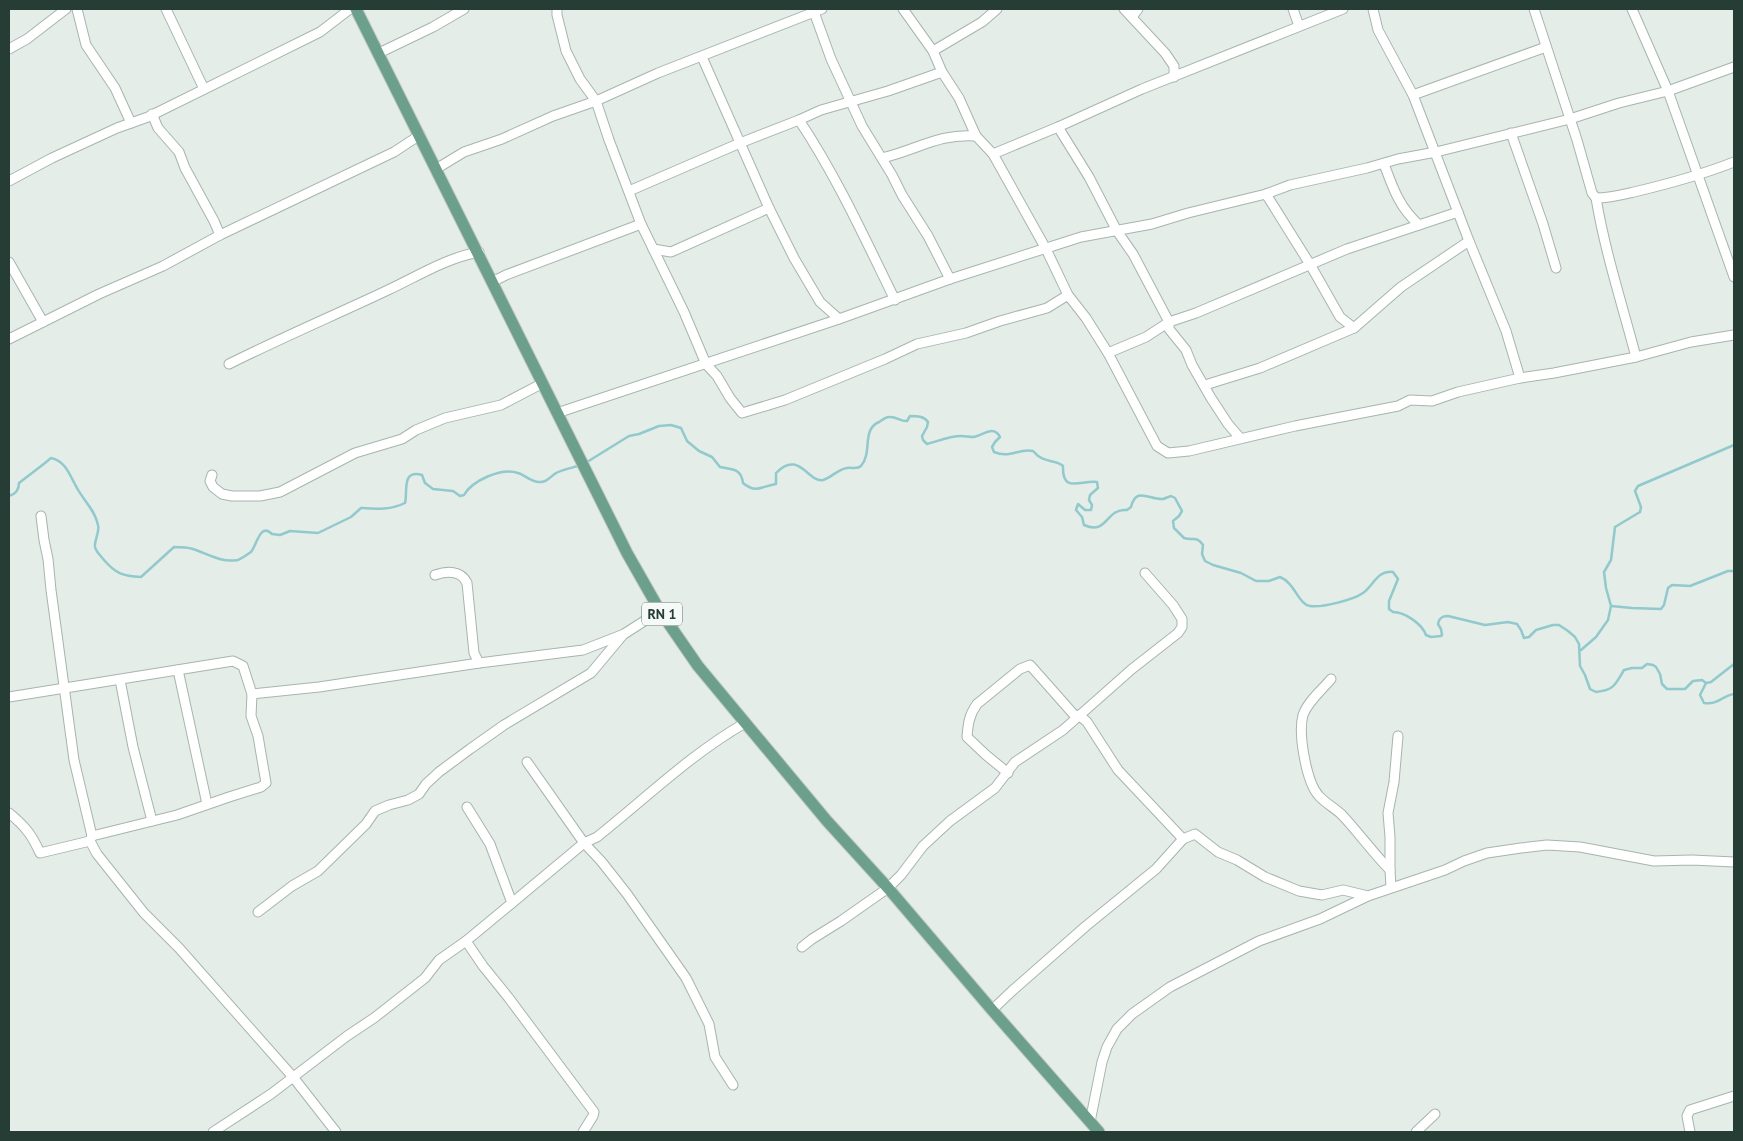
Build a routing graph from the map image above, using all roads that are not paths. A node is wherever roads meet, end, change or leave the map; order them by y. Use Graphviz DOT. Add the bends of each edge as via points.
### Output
graph roads {
  1 [pos="66,9"];
  2 [pos="77,9"];
  3 [pos="166,9"];
  4 [pos="350,9"];
  5 [pos="356,9"];
  6 [pos="464,9"];
  7 [pos="557,9"];
  8 [pos="904,9"];
  9 [pos="997,9"];
  10 [pos="1124,9"];
  11 [pos="1138,9"];
  12 [pos="1293,9"];
  13 [pos="1343,9"];
  14 [pos="1373,9"];
  15 [pos="1534,9"];
  16 [pos="1632,9"];
  17 [pos="818,10"];
  18 [pos="1132,18"];
  19 [pos="1299,26"];
  20 [pos="1546,47"];
  21 [pos="9,49"];
  22 [pos="933,51"];
  23 [pos="379,53"];
  24 [pos="702,57"];
  25 [pos="1734,67"];
  26 [pos="942,72"];
  27 [pos="1174,77"];
  28 [pos="204,89"];
  29 [pos="1668,91"];
  30 [pos="1413,94"];
  31 [pos="596,101"];
  32 [pos="850,101"];
  33 [pos="152,114"];
  34 [pos="1570,118"];
  35 [pos="799,120"];
  36 [pos="131,123"];
  37 [pos="1058,127"];
  38 [pos="1511,133"];
  39 [pos="420,135"];
  40 [pos="976,136"];
  41 [pos="740,142"];
  42 [pos="1436,152"];
  43 [pos="993,154"];
  44 [pos="882,158"];
  45 [pos="1734,162"];
  46 [pos="1384,164"];
  47 [pos="436,169"];
  48 [pos="1699,176"];
  49 [pos="9,181"];
  50 [pos="629,191"];
  51 [pos="1266,194"];
  52 [pos="1596,198"];
  53 [pos="768,208"];
  54 [pos="1458,212"];
  55 [pos="642,224"];
  56 [pos="1419,225"];
  57 [pos="1117,231"];
  58 [pos="220,235"];
  59 [pos="1469,241"];
  60 [pos="653,249"];
  61 [pos="1046,249"];
  62 [pos="479,252"];
  63 [pos="9,262"];
  64 [pos="1311,266"];
  65 [pos="1556,268"];
  66 [pos="1734,277"];
  67 [pos="950,279"];
  68 [pos="494,282"];
  69 [pos="1068,295"];
  70 [pos="895,300"];
  71 [pos="839,319"];
  72 [pos="43,322"];
  73 [pos="1169,322"];
  74 [pos="1354,328"];
  75 [pos="1734,335"];
  76 [pos="9,339"];
  77 [pos="1108,352"];
  78 [pos="1636,357"];
  79 [pos="229,364"];
  80 [pos="706,364"];
  81 [pos="1520,378"];
  82 [pos="543,383"];
  83 [pos="1205,385"];
  84 [pos="557,413"];
  85 [pos="1240,438"];
  86 [pos="212,475"];
  87 [pos="41,516"];
  88 [pos="1145,573"];
  89 [pos="435,575"];
  90 [pos="660,611"];
  91 [pos="624,634"];
  92 [pos="479,663"];
  93 [pos="178,670"];
  94 [pos="1331,679"];
  95 [pos="120,680"];
  96 [pos="64,688"];
  97 [pos="9,694"];
  98 [pos="252,694"];
  99 [pos="1078,716"];
  100 [pos="745,723"];
  101 [pos="1398,736"];
  102 [pos="527,762"];
  103 [pos="1008,773"];
  104 [pos="207,804"];
  105 [pos="467,807"];
  106 [pos="9,813"];
  107 [pos="152,821"];
  108 [pos="91,838"];
  109 [pos="1183,839"];
  110 [pos="584,843"];
  111 [pos="1734,862"];
  112 [pos="1390,870"];
  113 [pos="1391,887"];
  114 [pos="888,888"];
  115 [pos="1368,896"];
  116 [pos="512,903"];
  117 [pos="258,912"];
  118 [pos="466,941"];
  119 [pos="802,948"];
  120 [pos="992,1010"];
  121 [pos="293,1077"];
  122 [pos="733,1085"];
  123 [pos="1734,1096"];
  124 [pos="1435,1114"];
  125 [pos="1090,1122"];
  126 [pos="213,1132"];
  127 [pos="336,1132"];
  128 [pos="583,1132"];
  129 [pos="1099,1132"];
  130 [pos="1416,1132"];
  131 [pos="1690,1132"];
  1 -- 21 [label="street"];
  2 -- 36 [label="street" via="86,45 114,88"];
  3 -- 28 [label="street"];
  4 -- 28 [label="street" via="320,32"];
  5 -- 23 [label="main road, RN 1"];
  6 -- 23 [label="street"];
  7 -- 31 [label="street" via="566,51"];
  8 -- 22 [label="street"];
  9 -- 22 [label="street" via="982,22"];
  10 -- 18 [label="street"];
  11 -- 18 [label="street"];
  12 -- 19 [label="street"];
  13 -- 19 [label="street"];
  14 -- 30 [label="street" via="1378,30"];
  15 -- 20 [label="street"];
  16 -- 29 [label="street"];
  17 -- 24 [label="street"];
  17 -- 32 [label="street" via="831,59"];
  18 -- 27 [label="street" via="1165,53 1174,66"];
  19 -- 27 [label="street"];
  20 -- 30 [label="street"];
  20 -- 34 [label="street"];
  22 -- 26 [label="street"];
  23 -- 39 [label="main road, RN 1"];
  24 -- 31 [label="street"];
  24 -- 41 [label="street"];
  25 -- 29 [label="street"];
  26 -- 32 [label="street"];
  26 -- 40 [label="street" via="959,98"];
  27 -- 37 [label="street"];
  28 -- 33 [label="street"];
  29 -- 34 [label="street"];
  29 -- 48 [label="street"];
  30 -- 42 [label="street"];
  31 -- 47 [label="street" via="464,152"];
  31 -- 50 [label="street"];
  32 -- 35 [label="street"];
  32 -- 44 [label="street"];
  33 -- 36 [label="street"];
  33 -- 58 [label="street" via="158,128 179,152"];
  34 -- 38 [label="street"];
  34 -- 52 [label="street"];
  35 -- 41 [label="street"];
  35 -- 70 [label="street" via="848,202"];
  36 -- 49 [label="street"];
  37 -- 43 [label="street"];
  37 -- 57 [label="street"];
  38 -- 42 [label="street"];
  38 -- 65 [label="street"];
  39 -- 47 [label="main road, RN 1"];
  39 -- 58 [label="street" via="394,152"];
  40 -- 43 [label="street"];
  40 -- 44 [label="street" via="945,137"];
  41 -- 50 [label="street"];
  41 -- 53 [label="street"];
  42 -- 46 [label="street"];
  42 -- 54 [label="street"];
  43 -- 61 [label="street"];
  44 -- 67 [label="street"];
  45 -- 48 [label="street"];
  46 -- 51 [label="street" via="1290,185"];
  46 -- 56 [label="street" via="1398,200"];
  47 -- 62 [label="main road, RN 1"];
  48 -- 52 [label="street"];
  48 -- 66 [label="street"];
  50 -- 55 [label="street"];
  51 -- 57 [label="street"];
  51 -- 64 [label="street"];
  52 -- 78 [label="street" via="1602,233"];
  53 -- 60 [label="street" via="671,252"];
  53 -- 71 [label="street" via="816,297"];
  54 -- 56 [label="street"];
  54 -- 59 [label="street"];
  55 -- 60 [label="street"];
  55 -- 68 [label="street"];
  56 -- 64 [label="street" via="1347,249"];
  57 -- 61 [label="street" via="1081,237"];
  57 -- 73 [label="street"];
  58 -- 72 [label="street" via="163,266"];
  59 -- 74 [label="street" via="1401,287"];
  59 -- 81 [label="street" via="1506,331"];
  60 -- 80 [label="street"];
  61 -- 67 [label="street"];
  61 -- 69 [label="street"];
  62 -- 68 [label="main road, RN 1"];
  62 -- 79 [label="street" via="463,255 422,273"];
  63 -- 72 [label="street"];
  64 -- 73 [label="street"];
  64 -- 74 [label="street" via="1340,316"];
  67 -- 70 [label="street"];
  68 -- 82 [label="main road, RN 1"];
  69 -- 77 [label="street"];
  69 -- 80 [label="street" via="1047,308 917,344 785,400 742,413"];
  70 -- 71 [label="street"];
  71 -- 80 [label="street"];
  72 -- 76 [label="street"];
  73 -- 77 [label="street"];
  73 -- 83 [label="street" via="1169,329 1186,350"];
  74 -- 83 [label="street" via="1260,368"];
  75 -- 78 [label="street" via="1691,342"];
  77 -- 85 [label="street" via="1160,449 1168,453 1189,452"];
  78 -- 81 [label="street"];
  80 -- 84 [label="street"];
  81 -- 85 [label="street" via="1432,401 1410,400 1398,406"];
  82 -- 84 [label="main road, RN 1"];
  82 -- 86 [label="street" via="501,405 445,418 416,430 402,440 355,452 280,492 253,496 222,494 210,481"];
  83 -- 85 [label="street"];
  84 -- 90 [label="main road, RN 1"];
  87 -- 96 [label="street"];
  88 -- 99 [label="street" via="1173,605 1182,619 1182,627"];
  89 -- 92 [label="street" via="444,572 464,577 474,653"];
  90 -- 91 [label="street"];
  90 -- 100 [label="main road, RN 1" via="698,666"];
  91 -- 92 [label="street" via="583,650"];
  91 -- 117 [label="street" via="591,673 476,744 439,772 419,794 376,811 318,871"];
  92 -- 98 [label="street"];
  93 -- 95 [label="street"];
  93 -- 98 [label="street" via="233,661 243,666"];
  93 -- 104 [label="street"];
  94 -- 112 [label="street" via="1304,713 1301,725 1311,782 1318,795 1342,815"];
  95 -- 96 [label="street"];
  95 -- 107 [label="street"];
  96 -- 97 [label="street"];
  96 -- 108 [label="street" via="74,760"];
  98 -- 104 [label="street" via="252,716 266,783"];
  99 -- 103 [label="street" via="1015,762"];
  99 -- 103 [label="street" via="1030,665 1020,669 977,704 968,722 967,737"];
  99 -- 109 [label="street" via="1087,722 1118,770"];
  100 -- 110 [label="street" via="688,761 598,837"];
  100 -- 114 [label="main road, RN 1"];
  101 -- 112 [label="street" via="1388,813"];
  102 -- 110 [label="street"];
  103 -- 114 [label="street" via="995,788 950,821 923,846"];
  104 -- 107 [label="street" via="177,816"];
  105 -- 116 [label="street" via="490,844"];
  106 -- 108 [label="street" via="24,825 40,854"];
  107 -- 108 [label="street"];
  108 -- 121 [label="street" via="97,854 144,913"];
  109 -- 115 [label="street" via="1195,834 1218,852 1299,891 1322,895 1343,890"];
  109 -- 120 [label="street" via="1156,869"];
  110 -- 116 [label="street"];
  110 -- 122 [label="street" via="627,894 686,978 710,1024 715,1057"];
  111 -- 113 [label="street" via="1654,861 1547,845 1487,853"];
  112 -- 113 [label="street"];
  113 -- 115 [label="street"];
  114 -- 119 [label="street"];
  114 -- 120 [label="main road, RN 1"];
  115 -- 125 [label="street" via="1258,941 1170,987 1132,1014 1117,1029 1107,1047"];
  116 -- 118 [label="street"];
  118 -- 121 [label="street" via="439,960 425,978"];
  118 -- 128 [label="street" via="594,1112"];
  120 -- 125 [label="main road, RN 1"];
  121 -- 126 [label="street"];
  121 -- 127 [label="street"];
  123 -- 131 [label="street" via="1690,1110 1687,1116"];
  124 -- 130 [label="street"];
  125 -- 129 [label="main road, RN 1"];
}
